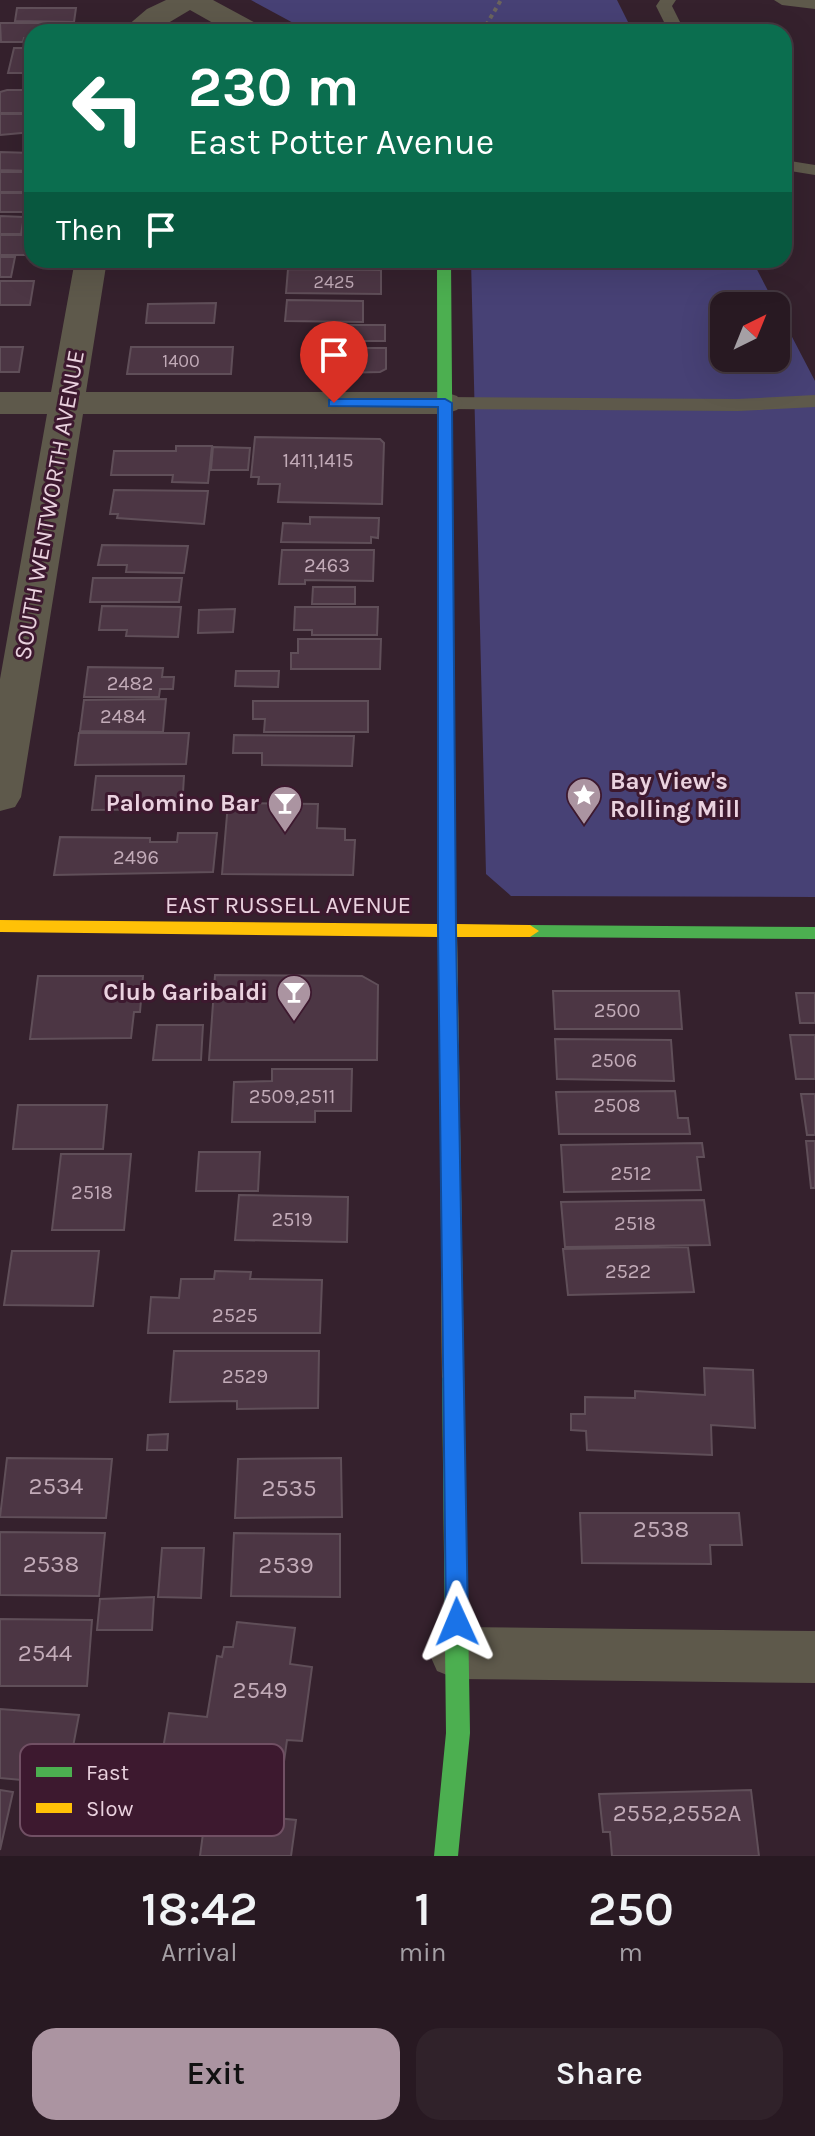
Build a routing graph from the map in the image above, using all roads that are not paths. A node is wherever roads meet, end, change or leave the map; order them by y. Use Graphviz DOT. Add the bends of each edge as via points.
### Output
graph roads {
  1 [pos="191,0"];
  2 [pos="668,0"];
  3 [pos="782,0"];
  4 [pos="815,4"];
  5 [pos="145,24"];
  6 [pos="236,24"];
  7 [pos="673,24"];
  8 [pos="792,166"];
  9 [pos="815,170"];
  10 [pos="90,268"];
  11 [pos="444,268"];
  12 [pos="815,401"];
  13 [pos="0,403"];
  14 [pos="445,403"];
  15 [pos="67,404"];
  16 [pos="0,797"];
  17 [pos="0,926"];
  18 [pos="447,930"];
  19 [pos="815,933"];
  20 [pos="457,1653"];
  21 [pos="815,1657"];
  22 [pos="446,1856"];
  1 -- 5 [label="street"];
  1 -- 6 [label="street"];
  2 -- 7 [label="lane" via="664,6"];
  3 -- 4 [label="lane"];
  8 -- 9 [label="lane"];
  10 -- 15 [label="street, SOUTH WENTWORTH AVENUE"];
  11 -- 14 [label="street"];
  12 -- 14 [label="lane"];
  13 -- 15 [label="street"];
  14 -- 15 [label="street"];
  14 -- 18 [label="street"];
  15 -- 16 [label="street, SOUTH WENTWORTH AVENUE"];
  17 -- 18 [label="street, EAST RUSSELL AVENUE"];
  18 -- 19 [label="street, EAST RUSSELL AVENUE"];
  18 -- 20 [label="street"];
  20 -- 21 [label="street"];
  20 -- 22 [label="street" via="458,1733"];
}
